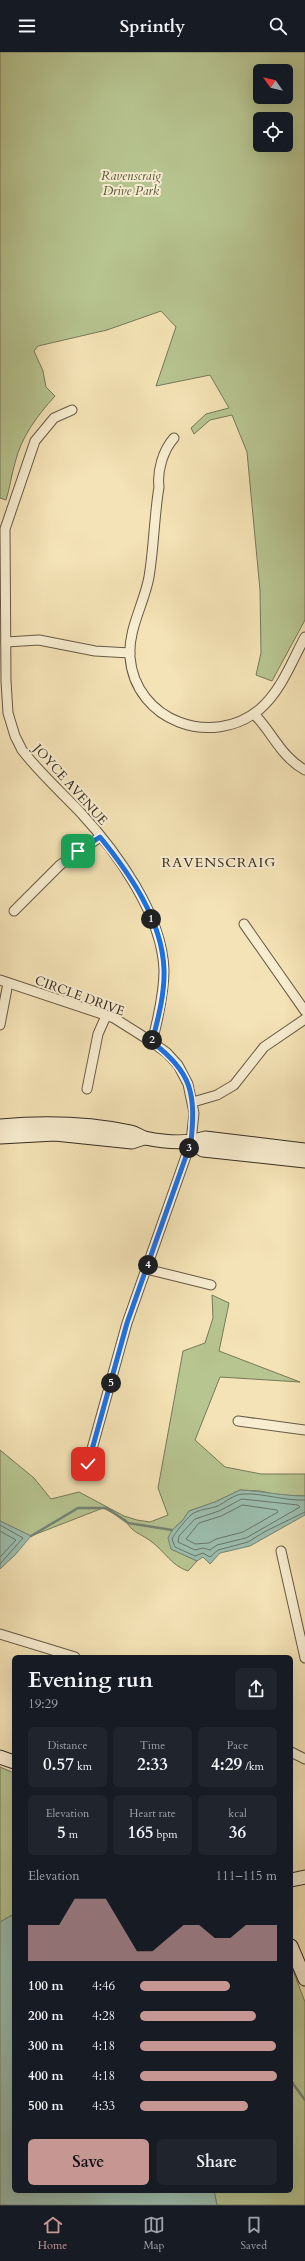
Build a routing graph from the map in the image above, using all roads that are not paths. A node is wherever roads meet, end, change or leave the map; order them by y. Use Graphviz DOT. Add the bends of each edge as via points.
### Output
graph roads {
  1 [pos="72,410"];
  2 [pos="174,438"];
  3 [pos="305,637"];
  4 [pos="6,642"];
  5 [pos="130,653"];
  6 [pos="254,714"];
  7 [pos="305,770"];
  8 [pos="100,837"];
  9 [pos="14,912"];
  10 [pos="244,924"];
  11 [pos="4,981"];
  12 [pos="305,1011"];
  13 [pos="106,1016"];
  14 [pos="305,1019"];
  15 [pos="0,1025"];
  16 [pos="152,1042"];
  17 [pos="87,1089"];
  18 [pos="194,1102"];
  19 [pos="0,1126"];
  20 [pos="0,1137"];
  21 [pos="144,1138"];
  22 [pos="191,1142"];
  23 [pos="305,1150"];
  24 [pos="305,1161"];
  25 [pos="146,1269"];
  26 [pos="211,1285"];
  27 [pos="238,1421"];
  28 [pos="305,1430"];
  29 [pos="89,1472"];
  30 [pos="281,1552"];
  31 [pos="0,1634"];
  32 [pos="68,1655"];
  33 [pos="305,1658"];
  34 [pos="293,1753"];
  35 [pos="0,1757"];
  36 [pos="305,1759"];
  37 [pos="12,1761"];
  38 [pos="305,1877"];
  39 [pos="293,1880"];
  40 [pos="293,1951"];
  41 [pos="305,1979"];
  1 -- 4 [label="street, JOYCE AVENUE" via="54,418 35,441 5,529"];
  2 -- 5 [label="street" via="170,442 158,476 149,576 132,634"];
  3 -- 6 [label="street" via="275,692"];
  4 -- 5 [label="street" via="46,640 95,651"];
  4 -- 8 [label="street, JOYCE AVENUE" via="8,713 15,736 31,762 80,812"];
  5 -- 6 [label="street" via="133,672 142,690 169,718 196,728 216,728 236,724"];
  6 -- 7 [label="street" via="284,754"];
  8 -- 9 [label="street" via="60,865"];
  8 -- 16 [label="street, JOYCE AVENUE" via="134,884 147,908 159,941 163,985"];
  10 -- 12 [label="street"];
  11 -- 13 [label="street, CIRCLE DRIVE"];
  11 -- 15 [label="street"];
  13 -- 16 [label="street, CIRCLE DRIVE" via="114,1018"];
  13 -- 17 [label="street" via="98,1034"];
  14 -- 18 [label="street" via="264,1047 234,1085 217,1095"];
  16 -- 18 [label="street, CIRCLE DRIVE" via="178,1065"];
  18 -- 22 [label="street, CIRCLE DRIVE"];
  19 -- 21 [label="main road" via="39,1123 75,1125 133,1132"];
  20 -- 21 [label="main road" via="55,1134 132,1142"];
  21 -- 22 [label="main road"];
  22 -- 23 [label="main road" via="205,1138"];
  22 -- 24 [label="main road" via="203,1150"];
  22 -- 25 [label="street, CIRCLE DRIVE"];
  25 -- 26 [label="street"];
  25 -- 29 [label="street, CIRCLE DRIVE" via="127,1323 90,1456"];
  27 -- 28 [label="street"];
  30 -- 33 [label="street"];
  31 -- 32 [label="street"];
  34 -- 36 [label="street"];
  35 -- 37 [label="main road"];
  38 -- 39 [label="main road"];
  40 -- 41 [label="main road"];
}
